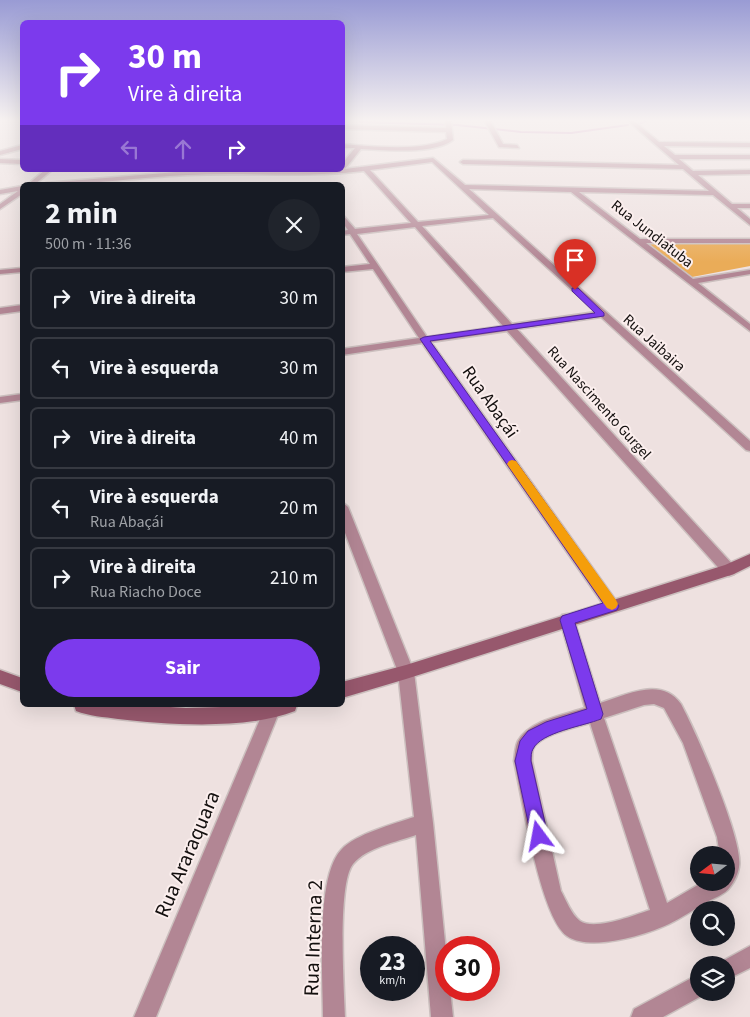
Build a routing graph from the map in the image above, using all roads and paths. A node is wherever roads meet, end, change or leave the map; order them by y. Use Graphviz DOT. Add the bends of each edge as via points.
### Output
graph roads {
  1 [pos="376,167"];
  2 [pos="443,167"];
  3 [pos="683,167"];
  4 [pos="366,169"];
  5 [pos="345,170"];
  6 [pos="47,172"];
  7 [pos="219,172"];
  8 [pos="240,172"];
  9 [pos="333,172"];
  10 [pos="750,172"];
  11 [pos="692,173"];
  12 [pos="135,177"];
  13 [pos="34,182"];
  14 [pos="79,182"];
  15 [pos="134,182"];
  16 [pos="465,187"];
  17 [pos="20,190"];
  18 [pos="573,190"];
  19 [pos="0,192"];
  20 [pos="20,192"];
  21 [pos="715,193"];
  22 [pos="730,206"];
  23 [pos="750,206"];
  24 [pos="0,207"];
  25 [pos="496,216"];
  26 [pos="750,223"];
  27 [pos="417,225"];
  28 [pos="348,232"];
  29 [pos="639,241"];
  30 [pos="750,241"];
  31 [pos="375,266"];
  32 [pos="20,270"];
  33 [pos="345,270"];
  34 [pos="0,272"];
  35 [pos="750,272"];
  36 [pos="692,282"];
  37 [pos="20,308"];
  38 [pos="0,311"];
  39 [pos="602,314"];
  40 [pos="510,326"];
  41 [pos="750,328"];
  42 [pos="424,339"];
  43 [pos="345,352"];
  44 [pos="20,397"];
  45 [pos="0,400"];
  46 [pos="750,447"];
  47 [pos="345,515"];
  48 [pos="750,560"];
  49 [pos="728,570"];
  50 [pos="612,606"];
  51 [pos="567,620"];
  52 [pos="406,672"];
  53 [pos="0,676"];
  54 [pos="20,684"];
  55 [pos="345,689"];
  56 [pos="92,707"];
  57 [pos="280,707"];
  58 [pos="223,710"];
  59 [pos="595,714"];
  60 [pos="424,823"];
  61 [pos="728,846"];
  62 [pos="707,891"];
  63 [pos="662,917"];
  64 [pos="750,956"];
  65 [pos="735,965"];
  66 [pos="690,990"];
  67 [pos="145,1017"];
  68 [pos="334,1017"];
  69 [pos="442,1017"];
  70 [pos="642,1017"];
  1 -- 4 [label="street, Rua Jaibaira"];
  2 -- 16 [label="street, Rua Jaibaira"];
  3 -- 11 [label="street"];
  4 -- 5 [label="street"];
  4 -- 27 [label="street, Rua Nascimento Gurgel"];
  6 -- 13 [label="street"];
  7 -- 12 [label="street" via="213,176"];
  8 -- 9 [label="street" via="315,176"];
  10 -- 11 [label="street"];
  11 -- 21 [label="street"];
  12 -- 14 [label="street"];
  12 -- 15 [label="street"];
  16 -- 18 [label="street"];
  16 -- 25 [label="street, Rua Jaibaira"];
  17 -- 19 [label="street"];
  18 -- 21 [label="street"];
  18 -- 29 [label="street, Rua Jundiatuba"];
  20 -- 24 [label="street"];
  21 -- 22 [label="street"];
  22 -- 23 [label="street"];
  22 -- 26 [label="street"];
  25 -- 27 [label="street"];
  25 -- 39 [label="street, Rua Jaibaira"];
  27 -- 28 [label="street"];
  27 -- 40 [label="street, Rua Nascimento Gurgel"];
  28 -- 31 [label="street, Rua Abaçái"];
  29 -- 30 [label="street"];
  29 -- 36 [label="street, Rua Jundiatuba"];
  31 -- 33 [label="street"];
  31 -- 42 [label="street, Rua Abaçái"];
  32 -- 34 [label="street"];
  35 -- 36 [label="street"];
  36 -- 41 [label="street, Rua Jundiatuba"];
  37 -- 38 [label="street"];
  39 -- 40 [label="street"];
  39 -- 46 [label="street, Rua Jaibaira"];
  40 -- 42 [label="street"];
  40 -- 49 [label="street, Rua Nascimento Gurgel"];
  42 -- 43 [label="street"];
  42 -- 50 [label="street, Rua Abaçái"];
  44 -- 45 [label="street"];
  47 -- 52 [label="street"];
  48 -- 49 [label="main road"];
  49 -- 50 [label="main road"];
  50 -- 51 [label="main road"];
  51 -- 52 [label="main road"];
  51 -- 59 [label="street"];
  52 -- 55 [label="main road"];
  52 -- 60 [label="street"];
  53 -- 54 [label="main road"];
  56 -- 58 [label="main road" via="190,716"];
  57 -- 58 [label="main road"];
  57 -- 67 [label="street, Rua Araraquara"];
  59 -- 61 [label="street" via="644,696 666,699 676,708"];
  59 -- 63 [label="street"];
  59 -- 63 [label="street" via="551,728 534,736 525,746 526,780 552,892 574,929 589,934 607,933"];
  60 -- 68 [label="street, Rua Interna 2" via="360,847 339,868 334,921"];
  60 -- 69 [label="street"];
  62 -- 63 [label="street"];
  64 -- 65 [label="street"];
  66 -- 70 [label="street"];
}
